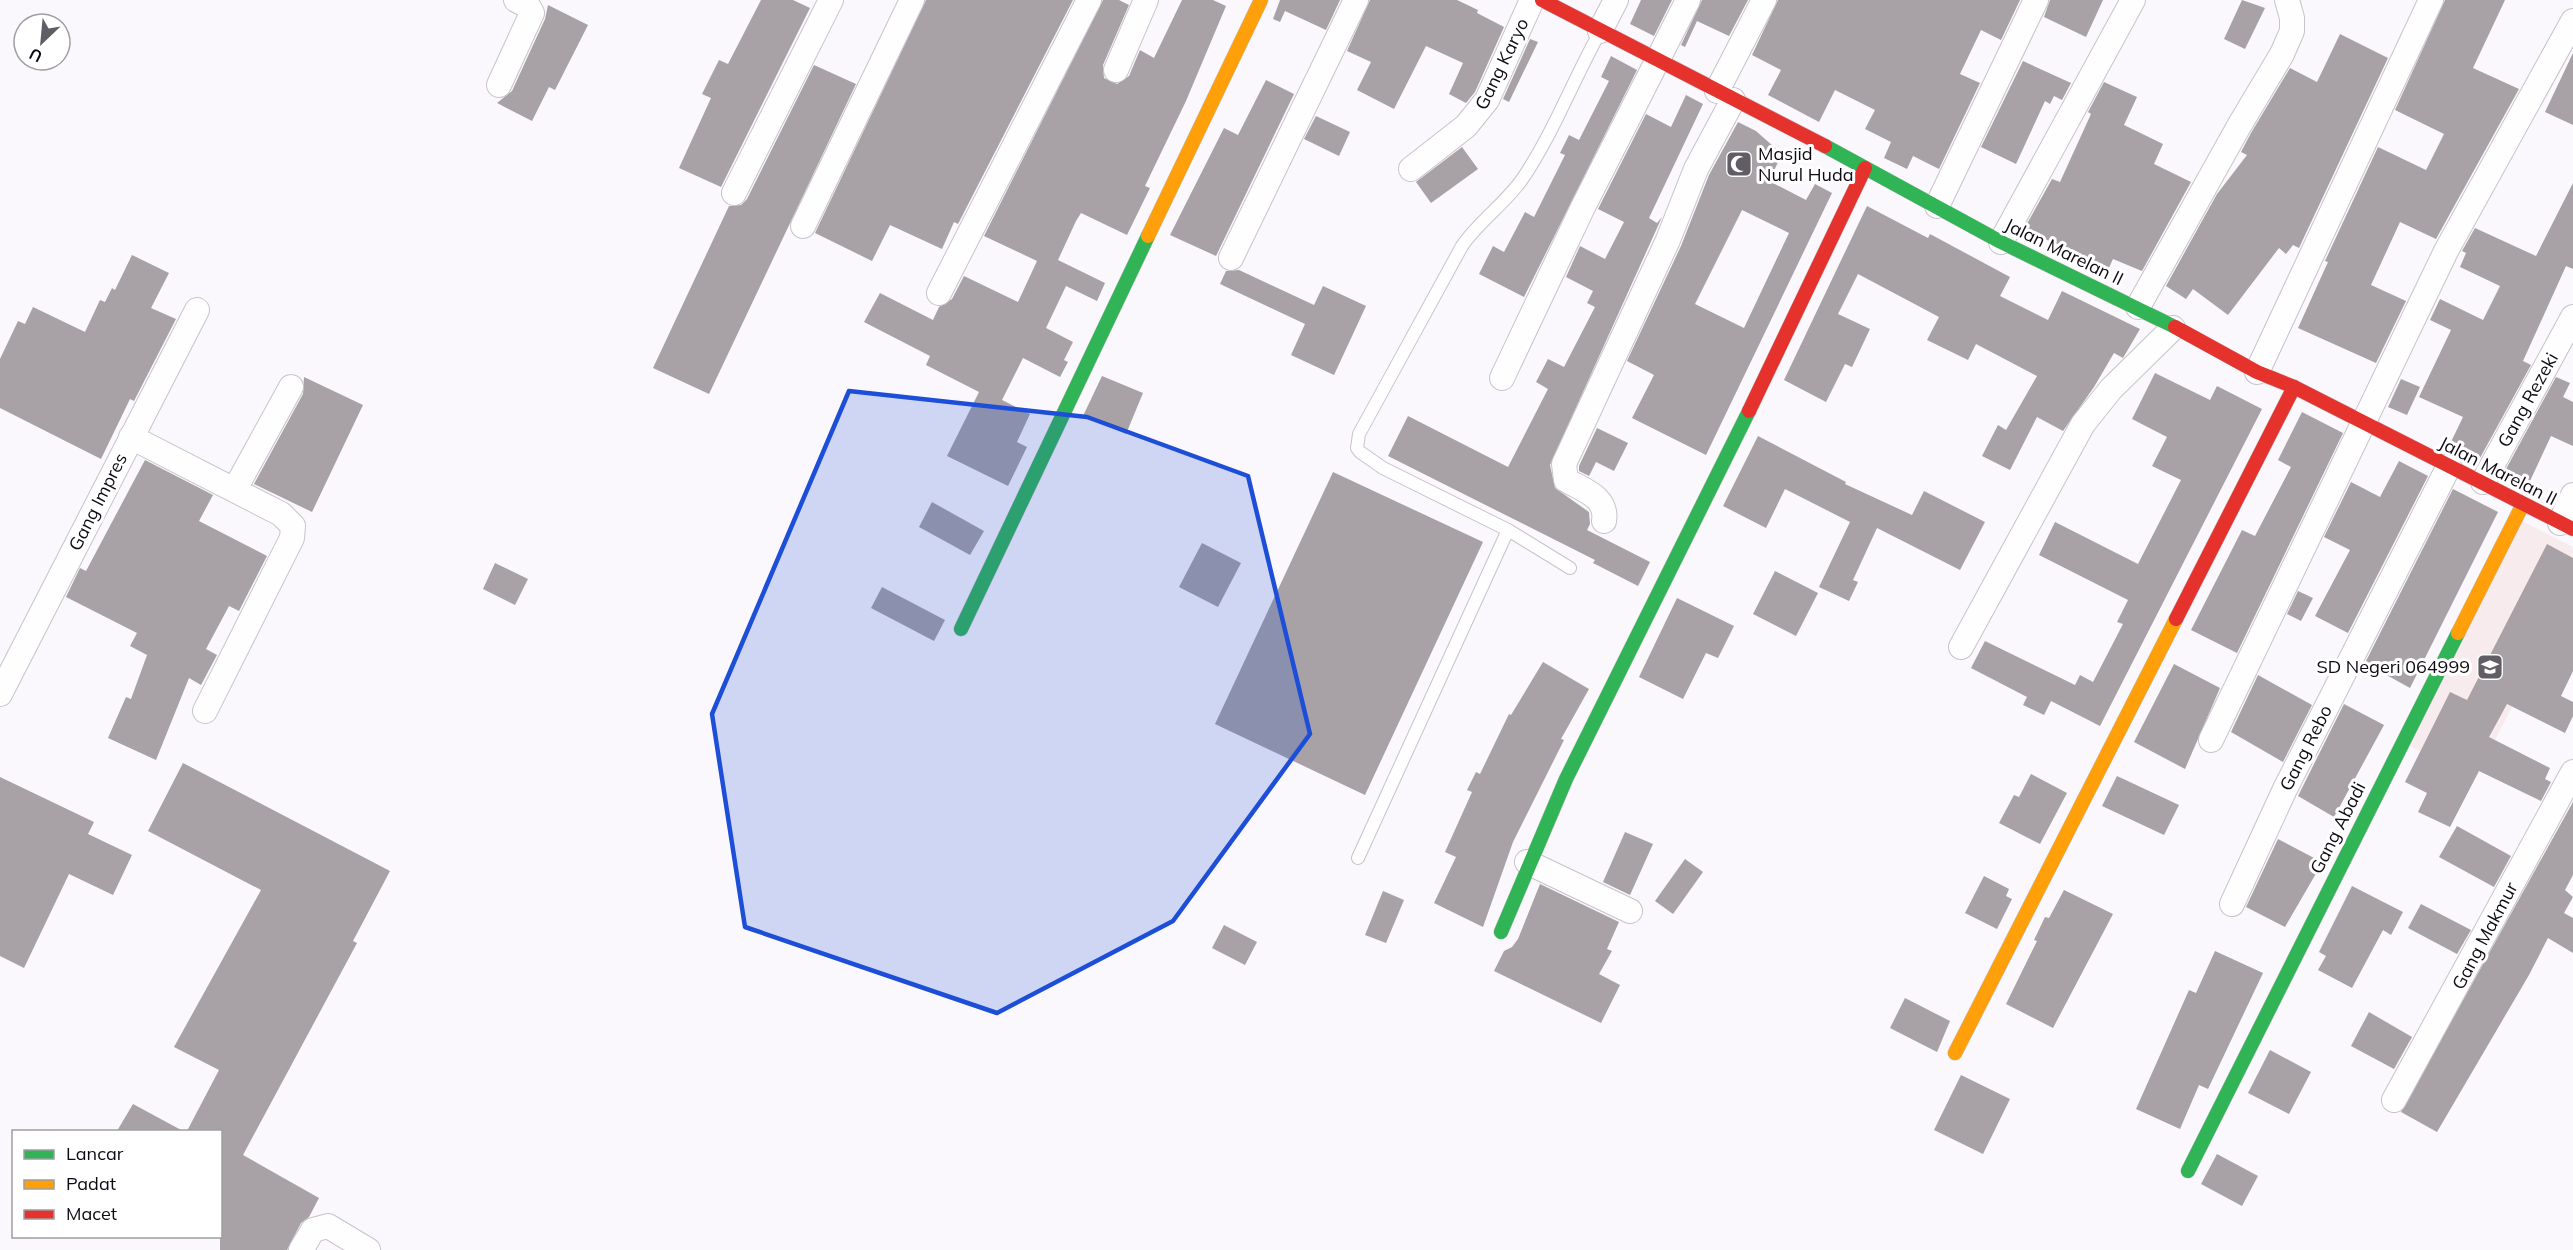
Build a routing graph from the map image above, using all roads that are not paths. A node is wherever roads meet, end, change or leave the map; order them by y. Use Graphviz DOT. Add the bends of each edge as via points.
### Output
graph roads {
  1 [pos="516,0"];
  2 [pos="831,0"];
  3 [pos="912,0"];
  4 [pos="1089,0"];
  5 [pos="1146,0"];
  6 [pos="1261,0"];
  7 [pos="1356,0"];
  8 [pos="1616,0"];
  9 [pos="1688,0"];
  10 [pos="1764,0"];
  11 [pos="2036,0"];
  12 [pos="2133,0"];
  13 [pos="2287,0"];
  14 [pos="2431,0"];
  15 [pos="1545,1"];
  16 [pos="2573,21"];
  17 [pos="1600,31"];
  18 [pos="1657,61"];
  19 [pos="1116,70"];
  20 [pos="499,85"];
  21 [pos="1725,96"];
  22 [pos="1865,168"];
  23 [pos="1411,169"];
  24 [pos="734,193"];
  25 [pos="1937,206"];
  26 [pos="803,226"];
  27 [pos="2001,242"];
  28 [pos="1231,258"];
  29 [pos="939,293"];
  30 [pos="2138,307"];
  31 [pos="196,310"];
  32 [pos="2573,317"];
  33 [pos="2173,328"];
  34 [pos="2258,372"];
  35 [pos="1502,378"];
  36 [pos="291,387"];
  37 [pos="2294,387"];
  38 [pos="2364,424"];
  39 [pos="131,437"];
  40 [pos="2449,466"];
  41 [pos="2483,482"];
  42 [pos="235,489"];
  43 [pos="2573,495"];
  44 [pos="2523,504"];
  45 [pos="1604,521"];
  46 [pos="2563,529"];
  47 [pos="1508,530"];
  48 [pos="1570,568"];
  49 [pos="961,629"];
  50 [pos="1961,646"];
  51 [pos="0,694"];
  52 [pos="205,711"];
  53 [pos="2211,740"];
  54 [pos="2573,772"];
  55 [pos="1358,858"];
  56 [pos="1527,862"];
  57 [pos="2232,904"];
  58 [pos="1630,911"];
  59 [pos="1500,932"];
  60 [pos="1955,1053"];
  61 [pos="2394,1100"];
  62 [pos="2188,1171"];
  63 [pos="301,1250"];
  64 [pos="368,1250"];
  1 -- 20 [label="street" via="528,6 532,14"];
  2 -- 24 [label="street"];
  3 -- 26 [label="street"];
  4 -- 29 [label="street"];
  5 -- 19 [label="street"];
  6 -- 49 [label="street"];
  7 -- 28 [label="street"];
  8 -- 17 [label="street"];
  9 -- 18 [label="street"];
  10 -- 21 [label="street"];
  11 -- 25 [label="street"];
  12 -- 27 [label="street"];
  13 -- 30 [label="street" via="2292,31 2282,54"];
  14 -- 34 [label="street"];
  15 -- 17 [label="street, Jalan Marelan II"];
  15 -- 23 [label="street, Gang Karyo" via="1477,115"];
  16 -- 38 [label="street" via="2446,251"];
  17 -- 18 [label="street, Jalan Marelan II"];
  17 -- 47 [label="lane" via="1545,142 1521,181 1462,246 1357,442 1360,452 1383,468"];
  18 -- 21 [label="street, Jalan Marelan II"];
  18 -- 35 [label="street"];
  21 -- 22 [label="street, Jalan Marelan II"];
  21 -- 45 [label="street" via="1668,240 1564,464 1566,480 1603,504"];
  22 -- 25 [label="street, Jalan Marelan II"];
  22 -- 56 [label="street"];
  25 -- 27 [label="street, Jalan Marelan II"];
  27 -- 30 [label="street, Jalan Marelan II"];
  30 -- 33 [label="street, Jalan Marelan II"];
  31 -- 39 [label="street, Gang Impres"];
  32 -- 41 [label="street, Gang Rezeki"];
  33 -- 34 [label="street, Jalan Marelan II"];
  33 -- 50 [label="street" via="2110,389 2083,424"];
  34 -- 37 [label="street, Jalan Marelan II"];
  36 -- 42 [label="street"];
  37 -- 38 [label="street, Jalan Marelan II"];
  37 -- 60 [label="street"];
  38 -- 40 [label="street, Jalan Marelan II"];
  38 -- 53 [label="street"];
  39 -- 42 [label="street"];
  39 -- 51 [label="street, Gang Impres"];
  40 -- 41 [label="street, Jalan Marelan II"];
  40 -- 57 [label="street, Gang Rebo" via="2285,789"];
  41 -- 44 [label="street, Jalan Marelan II"];
  42 -- 52 [label="street" via="281,514 290,521 294,533"];
  43 -- 46 [label="street"];
  44 -- 46 [label="street, Jalan Marelan II"];
  44 -- 62 [label="street, Gang Abadi"];
  47 -- 48 [label="lane"];
  47 -- 55 [label="lane"];
  54 -- 61 [label="street, Gang Makmur"];
  56 -- 58 [label="street"];
  56 -- 59 [label="street"];
  63 -- 64 [label="street" via="313,1230 328,1226"];
}
